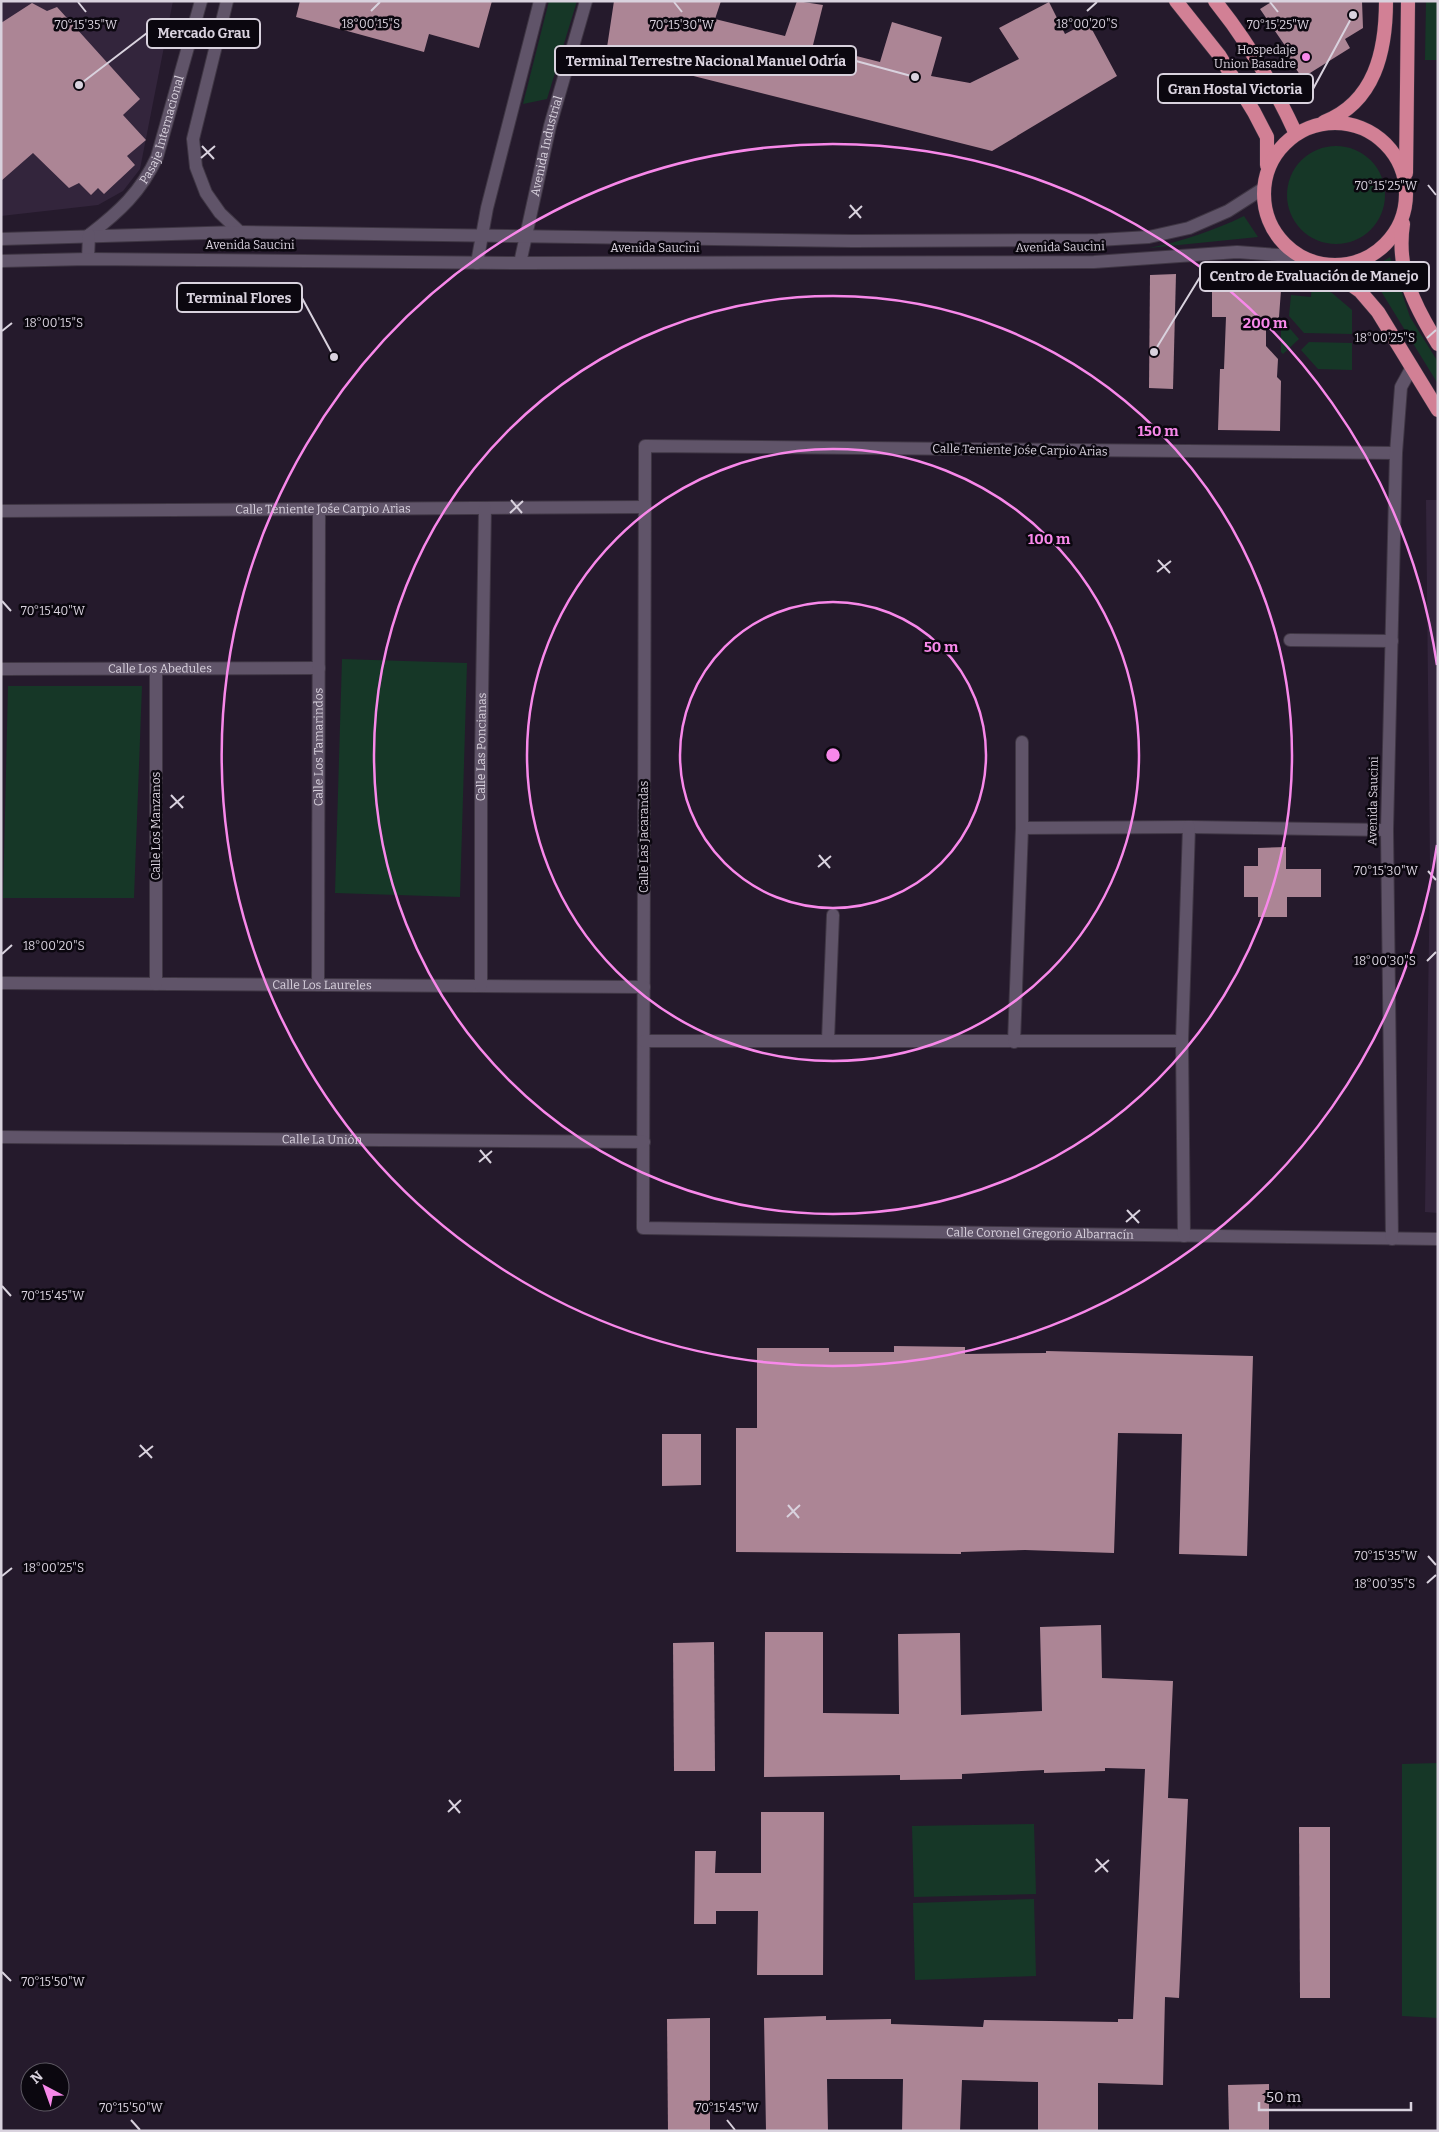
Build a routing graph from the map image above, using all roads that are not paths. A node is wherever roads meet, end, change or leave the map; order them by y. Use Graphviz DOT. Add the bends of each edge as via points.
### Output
graph roads {
  1 [pos="201,1"];
  2 [pos="227,1"];
  3 [pos="540,1"];
  4 [pos="586,1"];
  5 [pos="1176,1"];
  6 [pos="1215,1"];
  7 [pos="1386,1"];
  8 [pos="1408,1"];
  9 [pos="1317,125"];
  10 [pos="1296,134"];
  11 [pos="1266,173"];
  12 [pos="1264,188"];
  13 [pos="1406,189"];
  14 [pos="1404,211"];
  15 [pos="240,232"];
  16 [pos="481,234"];
  17 [pos="89,235"];
  18 [pos="525,235"];
  19 [pos="1,240"];
  20 [pos="804,240"];
  21 [pos="853,240"];
  22 [pos="88,259"];
  23 [pos="1308,260"];
  24 [pos="1,261"];
  25 [pos="477,262"];
  26 [pos="520,263"];
  27 [pos="803,263"];
  28 [pos="853,263"];
  29 [pos="1322,264"];
  30 [pos="1438,344"];
  31 [pos="1412,367"];
  32 [pos="1438,410"];
  33 [pos="645,446"];
  34 [pos="1396,453"];
  35 [pos="485,508"];
  36 [pos="645,508"];
  37 [pos="319,510"];
  38 [pos="1,511"];
  39 [pos="1290,640"];
  40 [pos="1392,641"];
  41 [pos="319,668"];
  42 [pos="1,669"];
  43 [pos="156,669"];
  44 [pos="1022,742"];
  45 [pos="1190,827"];
  46 [pos="1022,828"];
  47 [pos="1387,830"];
  48 [pos="833,916"];
  49 [pos="1,983"];
  50 [pos="156,984"];
  51 [pos="318,985"];
  52 [pos="481,986"];
  53 [pos="644,987"];
  54 [pos="828,1040"];
  55 [pos="644,1041"];
  56 [pos="1182,1041"];
  57 [pos="1014,1042"];
  58 [pos="1,1137"];
  59 [pos="644,1142"];
  60 [pos="643,1228"];
  61 [pos="1184,1236"];
  62 [pos="1392,1239"];
  63 [pos="1438,1239"];
  1 -- 17 [label="street, Pasaje Internacional" via="157,157 147,179 115,215"];
  2 -- 15 [label="street" via="193,139 196,167 206,193 220,213"];
  3 -- 16 [label="street"];
  4 -- 18 [label="street, Avenida Industrial" via="550,126"];
  5 -- 11 [label="highway" via="1219,55 1263,128 1269,152"];
  6 -- 10 [label="highway" via="1255,58"];
  7 -- 9 [label="highway" via="1381,59 1368,87 1350,107"];
  8 -- 13 [label="highway"];
  9 -- 10 [label="highway"];
  9 -- 13 [label="highway" via="1348,124 1377,136 1397,159"];
  10 -- 11 [label="highway" via="1278,151"];
  11 -- 12 [label="highway"];
  12 -- 21 [label="street, Avenida Saucini" via="1209,220 1149,237"];
  12 -- 23 [label="highway" via="1267,218 1274,232 1294,253"];
  13 -- 14 [label="highway"];
  14 -- 29 [label="highway" via="1399,226 1380,250 1352,263"];
  14 -- 30 [label="highway" via="1400,241 1405,280 1418,312"];
  15 -- 16 [label="street, Avenida Saucini"];
  15 -- 17 [label="street, Avenida Saucini"];
  16 -- 18 [label="street, Avenida Saucini"];
  16 -- 25 [label="street"];
  17 -- 19 [label="street, Avenida Saucini"];
  17 -- 22 [label="street"];
  18 -- 20 [label="street, Avenida Saucini"];
  18 -- 26 [label="street, Avenida Industrial"];
  20 -- 21 [label="street, Avenida Saucini"];
  20 -- 27 [label="street"];
  21 -- 28 [label="street"];
  22 -- 24 [label="street, Avenida Saucini"];
  22 -- 25 [label="street, Avenida Saucini"];
  23 -- 28 [label="street, Avenida Saucini" via="1237,252 1094,262"];
  23 -- 29 [label="highway"];
  25 -- 26 [label="street, Avenida Saucini"];
  26 -- 27 [label="street, Avenida Saucini"];
  27 -- 28 [label="street, Avenida Saucini"];
  29 -- 31 [label="highway" via="1360,291 1378,312"];
  31 -- 32 [label="highway"];
  31 -- 34 [label="street, Avenida Saucini" via="1401,387"];
  33 -- 34 [label="street, Calle Teniente Jośe Carpio Arias"];
  33 -- 36 [label="street, Calle Las Jacarandas"];
  34 -- 40 [label="street, Avenida Saucini"];
  35 -- 36 [label="street, Calle Teniente Jośe Carpio Arias"];
  35 -- 37 [label="street, Calle Teniente Jośe Carpio Arias"];
  35 -- 52 [label="street, Calle Las Poncianas"];
  36 -- 53 [label="street, Calle Las Jacarandas"];
  37 -- 38 [label="street, Calle Teniente Jośe Carpio Arias"];
  37 -- 41 [label="street, Calle Los Tamarindos"];
  39 -- 40 [label="street"];
  40 -- 47 [label="street, Avenida Saucini"];
  41 -- 43 [label="street, Calle Los Abedules"];
  41 -- 51 [label="street, Calle Los Tamarindos"];
  42 -- 43 [label="street, Calle Los Abedules"];
  43 -- 50 [label="street, Calle Los Manzanos"];
  44 -- 46 [label="street"];
  45 -- 46 [label="street"];
  45 -- 47 [label="street"];
  45 -- 56 [label="street"];
  46 -- 57 [label="street"];
  47 -- 62 [label="street, Avenida Saucini"];
  48 -- 54 [label="street"];
  49 -- 50 [label="street, Calle Los Laureles"];
  50 -- 51 [label="street, Calle Los Laureles"];
  51 -- 52 [label="street, Calle Los Laureles"];
  52 -- 53 [label="street, Calle Los Laureles"];
  53 -- 55 [label="street, Calle Las Jacarandas"];
  54 -- 55 [label="street"];
  54 -- 57 [label="street"];
  55 -- 59 [label="street, Calle Las Jacarandas"];
  56 -- 57 [label="street"];
  56 -- 61 [label="street"];
  58 -- 59 [label="street, Calle La Unión"];
  59 -- 60 [label="street, Calle Las Jacarandas"];
  60 -- 61 [label="street, Calle Coronel Gregorio Albarracín"];
  61 -- 62 [label="street, Calle Coronel Gregorio Albarracín"];
  62 -- 63 [label="street, Calle Coronel Gregorio Albarracín"];
}
